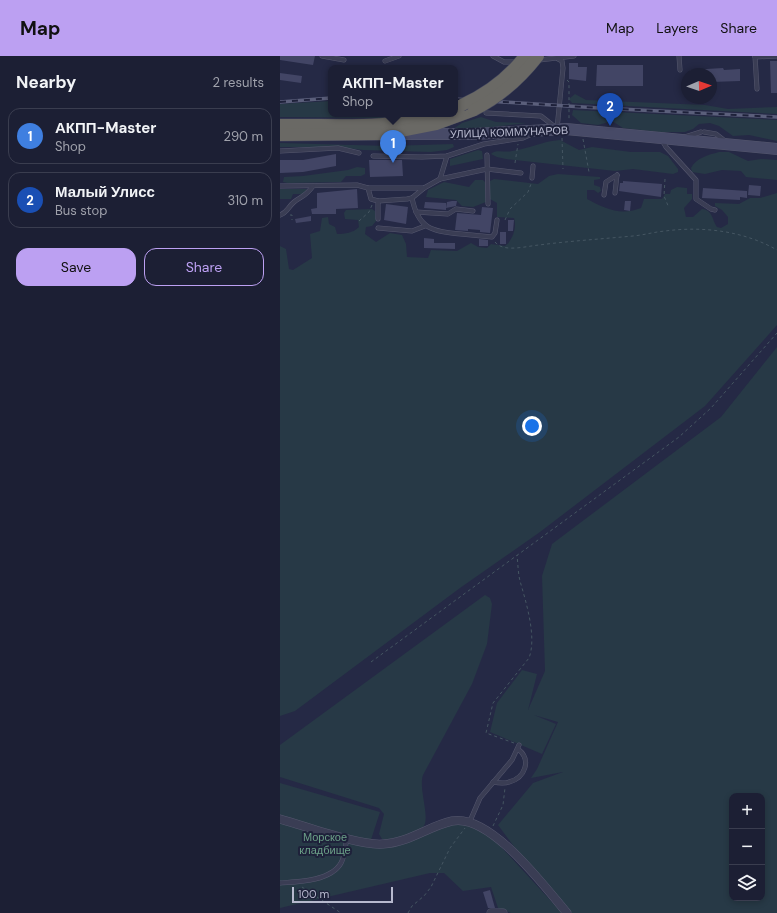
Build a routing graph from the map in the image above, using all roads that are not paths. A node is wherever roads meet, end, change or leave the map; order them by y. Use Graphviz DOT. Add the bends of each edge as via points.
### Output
graph roads {
  1 [pos="322,56"];
  2 [pos="399,56"];
  3 [pos="493,56"];
  4 [pos="525,56"];
  5 [pos="538,56"];
  6 [pos="574,56"];
  7 [pos="679,56"];
  8 [pos="755,56"];
  9 [pos="777,56"];
  10 [pos="558,59"];
  11 [pos="344,60"];
  12 [pos="385,61"];
  13 [pos="680,70"];
  14 [pos="757,89"];
  15 [pos="459,107"];
  16 [pos="486,113"];
  17 [pos="458,114"];
  18 [pos="443,118"];
  19 [pos="280,125"];
  20 [pos="536,130"];
  21 [pos="560,131"];
  22 [pos="384,134"];
  23 [pos="280,135"];
  24 [pos="447,135"];
  25 [pos="661,138"];
  26 [pos="681,140"];
  27 [pos="730,145"];
  28 [pos="777,149"];
  29 [pos="280,151"];
  30 [pos="359,153"];
  31 [pos="373,156"];
  32 [pos="447,156"];
  33 [pos="487,156"];
  34 [pos="533,166"];
  35 [pos="487,169"];
  36 [pos="521,173"];
  37 [pos="532,178"];
  38 [pos="440,179"];
  39 [pos="280,186"];
  40 [pos="313,186"];
  41 [pos="368,188"];
  42 [pos="424,188"];
  43 [pos="615,193"];
  44 [pos="604,195"];
  45 [pos="412,198"];
  46 [pos="378,201"];
  47 [pos="488,204"];
  48 [pos="715,210"];
  49 [pos="474,211"];
  50 [pos="416,212"];
  51 [pos="280,215"];
  52 [pos="378,219"];
  53 [pos="497,220"];
  54 [pos="425,226"];
  55 [pos="378,228"];
  56 [pos="493,782"];
  57 [pos="280,819"];
  58 [pos="470,821"];
  59 [pos="347,838"];
  60 [pos="280,882"];
  61 [pos="492,913"];
  62 [pos="503,913"];
  63 [pos="567,913"];
  1 -- 11 [label="lane"];
  2 -- 12 [label="lane"];
  3 -- 10 [label="lane" via="504,62"];
  4 -- 15 [label="highway, bridge" via="500,83"];
  5 -- 17 [label="highway, bridge" via="514,83 492,101"];
  6 -- 10 [label="lane"];
  7 -- 13 [label="lane"];
  8 -- 9 [label="lane"];
  8 -- 14 [label="lane"];
  10 -- 21 [label="lane" via="562,61"];
  16 -- 21 [label="lane" via="541,116"];
  18 -- 19 [label="highway" via="380,125"];
  18 -- 22 [label="highway" via="418,129"];
  18 -- 24 [label="main road"];
  20 -- 21 [label="main road, УЛИЦА КОММУНАРОВ"];
  20 -- 24 [label="main road, УЛИЦА КОММУНАРОВ"];
  20 -- 32 [label="lane" via="529,136 519,139 484,144"];
  21 -- 25 [label="main road, УЛИЦА КОММУНАРОВ"];
  22 -- 23 [label="highway"];
  22 -- 24 [label="main road, УЛИЦА КОММУНАРОВ"];
  25 -- 26 [label="main road, УЛИЦА КОММУНАРОВ"];
  25 -- 48 [label="lane" via="696,180 696,199"];
  26 -- 27 [label="main road, УЛИЦА КОММУНАРОВ"];
  26 -- 27 [label="lane" via="703,132 716,134"];
  27 -- 28 [label="main road, УЛИЦА КОММУНАРОВ"];
  29 -- 30 [label="lane" via="338,148"];
  31 -- 32 [label="lane"];
  32 -- 38 [label="lane"];
  33 -- 35 [label="lane"];
  34 -- 37 [label="lane"];
  35 -- 36 [label="lane"];
  35 -- 38 [label="lane"];
  35 -- 47 [label="lane"];
  38 -- 42 [label="lane"];
  39 -- 40 [label="lane"];
  40 -- 41 [label="lane" via="357,185"];
  40 -- 51 [label="lane" via="306,196 295,201 287,212"];
  41 -- 42 [label="lane"];
  41 -- 46 [label="lane" via="373,200"];
  42 -- 45 [label="lane"];
  43 -- 44 [label="lane" via="617,175 606,182"];
  45 -- 46 [label="lane"];
  45 -- 50 [label="lane"];
  46 -- 52 [label="lane"];
  49 -- 50 [label="lane" via="456,209 448,214"];
  50 -- 54 [label="lane"];
  53 -- 54 [label="lane" via="492,236 444,233"];
  54 -- 55 [label="lane" via="412,231"];
  56 -- 56 [label="lane" via="512,760 518,747 525,756 526,765 515,780 506,783"];
  56 -- 58 [label="lane" via="480,798"];
  57 -- 59 [label="street"];
  58 -- 59 [label="street" via="454,820 396,842 376,844"];
  58 -- 63 [label="street" via="490,832 510,849"];
  59 -- 60 [label="lane" via="342,862 334,872 295,882"];
  61 -- 62 [label="street"];
}
